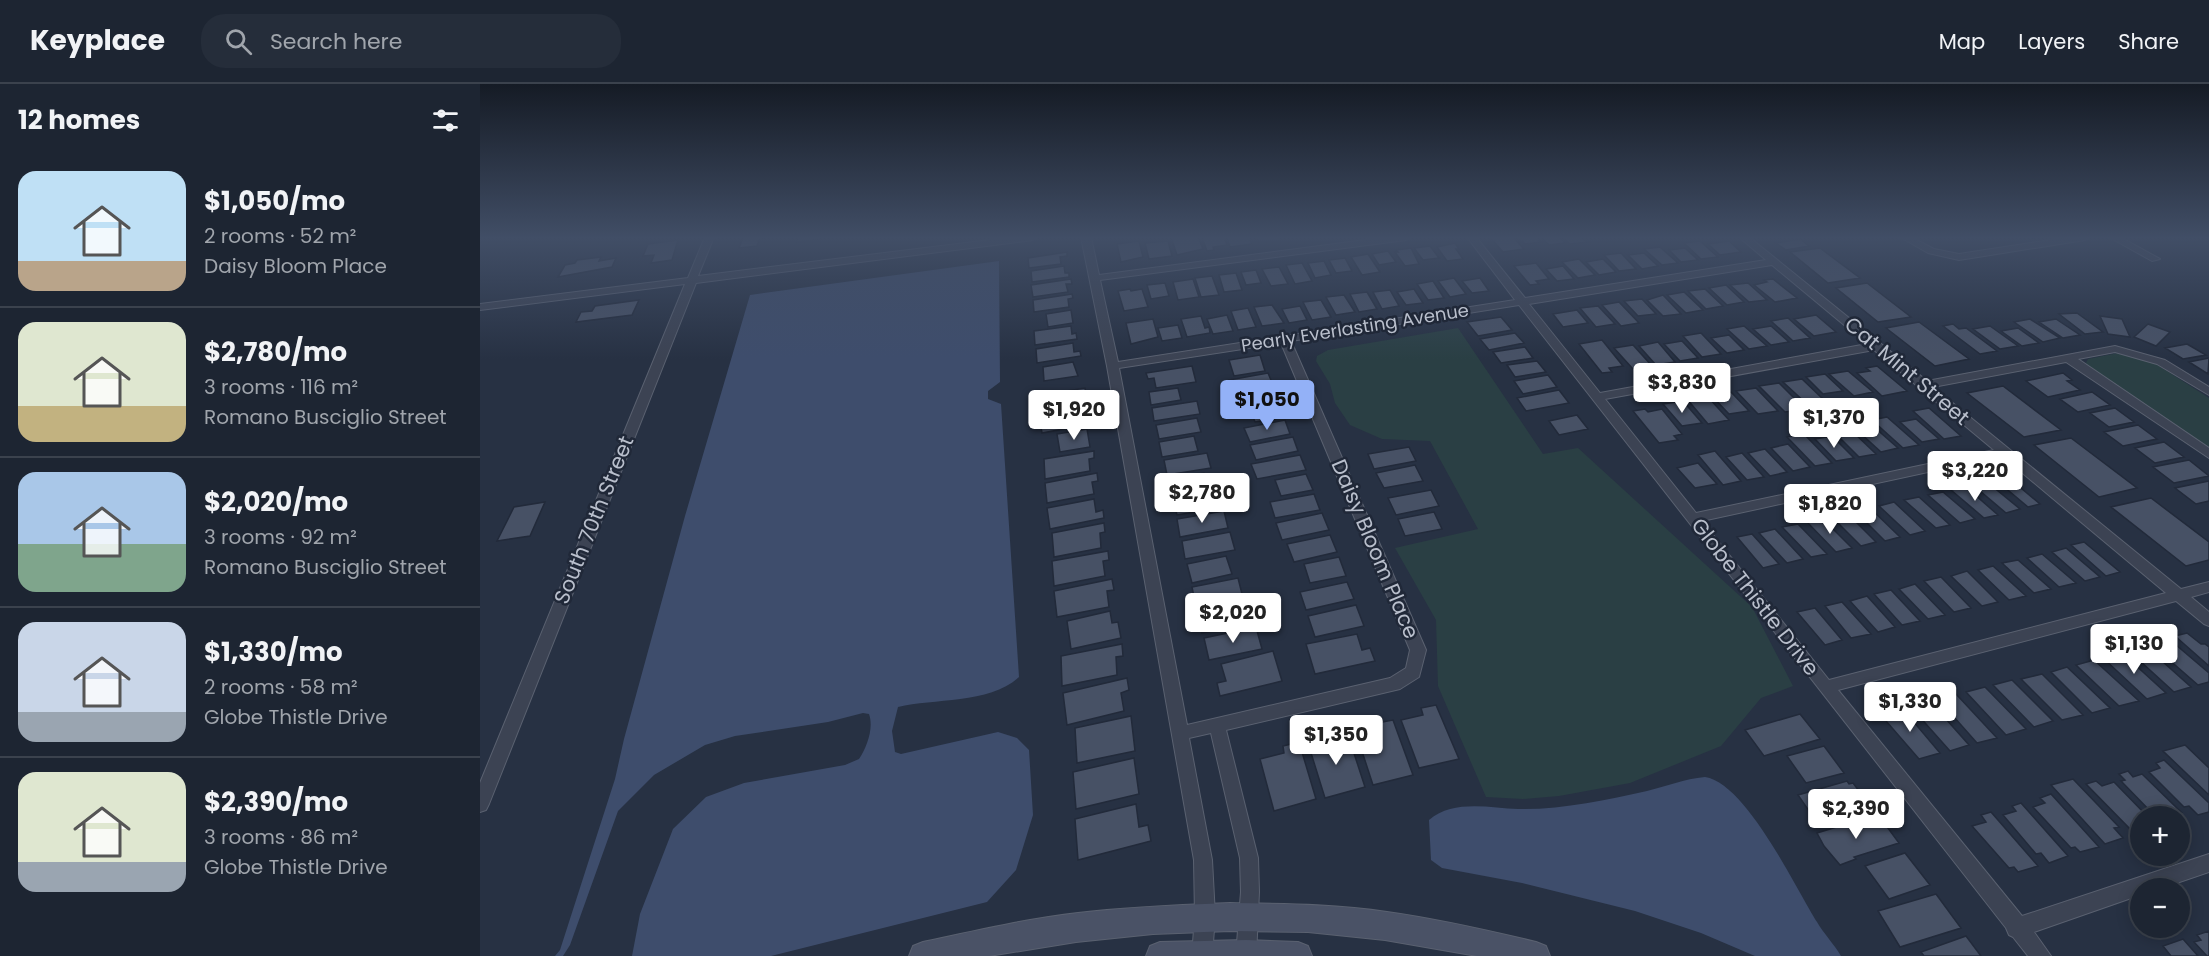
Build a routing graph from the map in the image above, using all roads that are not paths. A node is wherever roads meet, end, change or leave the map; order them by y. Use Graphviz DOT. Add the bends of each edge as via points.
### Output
graph roads {
  1 [pos="692,278"];
  2 [pos="717,278"];
  3 [pos="1096,278"];
  4 [pos="1503,278"];
  5 [pos="1676,278"];
  6 [pos="1794,278"];
  7 [pos="691,281"];
  8 [pos="1522,302"];
  9 [pos="480,308"];
  10 [pos="1285,339"];
  11 [pos="1876,345"];
  12 [pos="2068,358"];
  13 [pos="1113,366"];
  14 [pos="1925,386"];
  15 [pos="2209,392"];
  16 [pos="1596,397"];
  17 [pos="2004,452"];
  18 [pos="2209,454"];
  19 [pos="1693,518"];
  20 [pos="2209,587"];
  21 [pos="2179,595"];
  22 [pos="2209,620"];
  23 [pos="1826,687"];
  24 [pos="1217,725"];
  25 [pos="1182,733"];
  26 [pos="480,804"];
  27 [pos="2209,863"];
  28 [pos="1204,916"];
  29 [pos="1249,916"];
  30 [pos="2016,928"];
  31 [pos="1202,955"];
  32 [pos="1246,955"];
  33 [pos="924,956"];
  34 [pos="1160,956"];
  35 [pos="1298,956"];
  36 [pos="1536,956"];
  37 [pos="2041,956"];
  1 -- 7 [label="street, South 70th Street"];
  2 -- 7 [label="street"];
  3 -- 13 [label="street"];
  4 -- 8 [label="street, Globe Thistle Drive"];
  5 -- 8 [label="street, Pearly Everlasting Avenue"];
  6 -- 11 [label="street, Cat Mint Street"];
  7 -- 9 [label="street"];
  7 -- 26 [label="street, South 70th Street"];
  8 -- 10 [label="street, Pearly Everlasting Avenue"];
  8 -- 16 [label="street, Globe Thistle Drive"];
  10 -- 13 [label="street, Pearly Everlasting Avenue"];
  10 -- 24 [label="street, Daisy Bloom Place" via="1418,650 1413,672 1394,684"];
  11 -- 14 [label="street, Cat Mint Street"];
  11 -- 16 [label="street"];
  12 -- 14 [label="street"];
  12 -- 15 [label="street" via="2115,349 2137,354 2161,362"];
  12 -- 18 [label="street"];
  13 -- 25 [label="street"];
  14 -- 17 [label="street, Cat Mint Street"];
  16 -- 19 [label="street, Globe Thistle Drive"];
  17 -- 19 [label="street"];
  17 -- 21 [label="street, Cat Mint Street"];
  19 -- 23 [label="street, Globe Thistle Drive"];
  20 -- 21 [label="street"];
  21 -- 22 [label="street, Cat Mint Street"];
  21 -- 23 [label="street"];
  23 -- 30 [label="street, Globe Thistle Drive"];
  24 -- 25 [label="street, Daisy Bloom Place"];
  24 -- 29 [label="street" via="1249,858"];
  25 -- 28 [label="street" via="1203,860"];
  27 -- 30 [label="street"];
  28 -- 29 [label="street"];
  28 -- 31 [label="street"];
  28 -- 33 [label="street" via="1065,928"];
  29 -- 32 [label="street"];
  29 -- 36 [label="street" via="1421,931"];
  30 -- 37 [label="street, Globe Thistle Drive"];
  31 -- 32 [label="street"];
  31 -- 34 [label="street"];
  32 -- 35 [label="street"];
}
